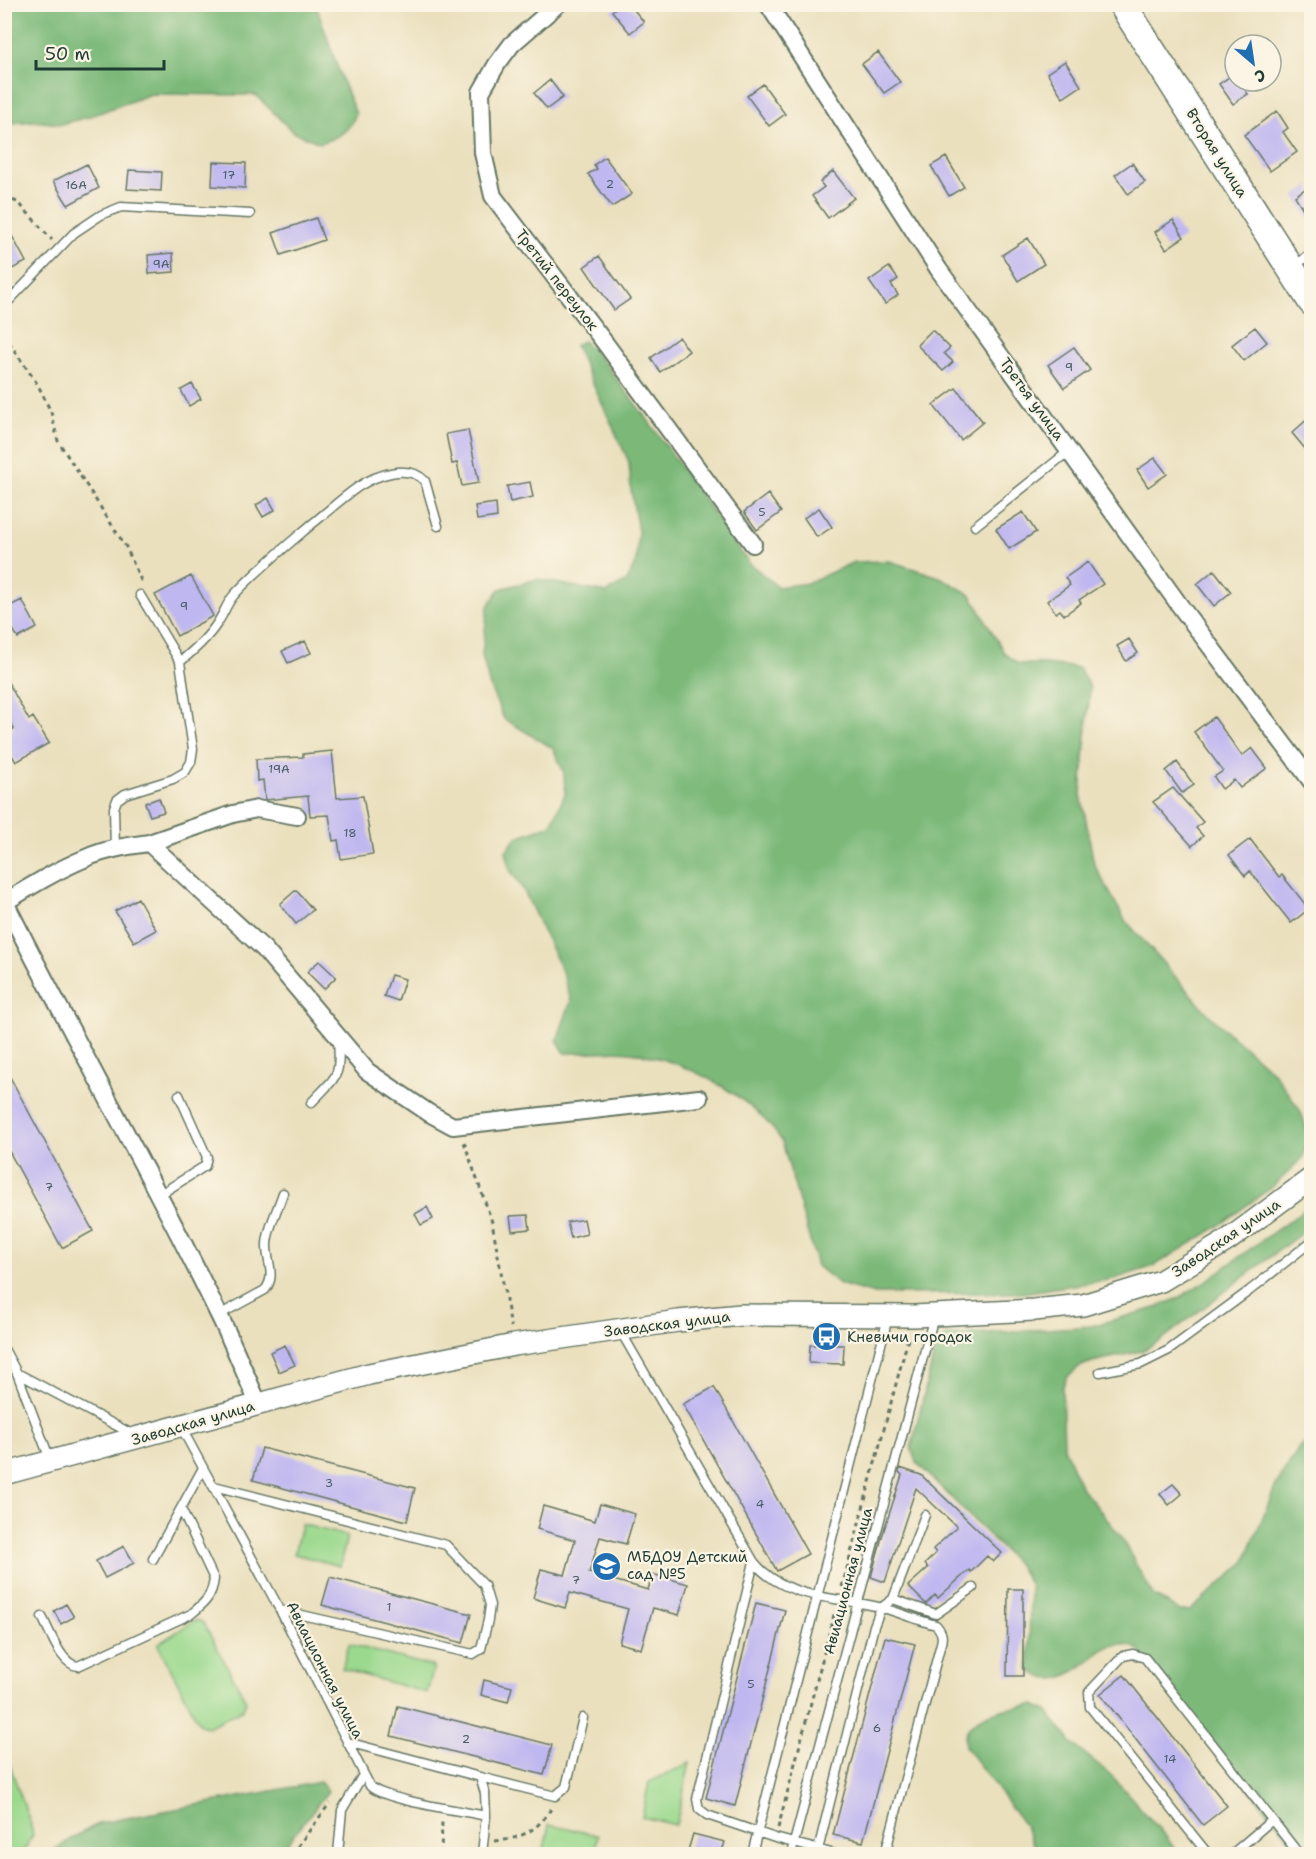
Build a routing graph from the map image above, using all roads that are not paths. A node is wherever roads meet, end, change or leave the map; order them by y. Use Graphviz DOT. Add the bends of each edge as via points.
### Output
graph roads {
  1 [pos="558,4"];
  2 [pos="768,4"];
  3 [pos="1122,4"];
  4 [pos="250,214"];
  5 [pos="1311,252"];
  6 [pos="1290,270"];
  7 [pos="1311,302"];
  8 [pos="4,306"];
  9 [pos="1070,450"];
  10 [pos="438,526"];
  11 [pos="975,526"];
  12 [pos="753,544"];
  13 [pos="140,595"];
  14 [pos="180,662"];
  15 [pos="1311,782"];
  16 [pos="297,816"];
  17 [pos="149,843"];
  18 [pos="115,849"];
  19 [pos="5,902"];
  20 [pos="338,1038"];
  21 [pos="179,1095"];
  22 [pos="699,1098"];
  23 [pos="311,1103"];
  24 [pos="1311,1178"];
  25 [pos="283,1193"];
  26 [pos="159,1195"];
  27 [pos="1311,1241"];
  28 [pos="219,1315"];
  29 [pos="888,1316"];
  30 [pos="924,1316"];
  31 [pos="619,1329"];
  32 [pos="4,1349"];
  33 [pos="1100,1372"];
  34 [pos="17,1373"];
  35 [pos="259,1405"];
  36 [pos="180,1426"];
  37 [pos="140,1438"];
  38 [pos="51,1462"];
  39 [pos="203,1468"];
  40 [pos="4,1474"];
  41 [pos="214,1486"];
  42 [pos="181,1509"];
  43 [pos="925,1515"];
  44 [pos="153,1559"];
  45 [pos="754,1563"];
  46 [pos="974,1588"];
  47 [pos="818,1597"];
  48 [pos="893,1599"];
  49 [pos="856,1604"];
  50 [pos="881,1608"];
  51 [pos="280,1610"];
  52 [pos="42,1617"];
  53 [pos="583,1718"];
  54 [pos="347,1742"];
  55 [pos="363,1775"];
  56 [pos="480,1777"];
  57 [pos="486,1816"];
  58 [pos="1272,1820"];
  59 [pos="758,1832"];
  60 [pos="794,1843"];
  61 [pos="818,1853"];
  62 [pos="338,1854"];
  63 [pos="482,1854"];
  64 [pos="752,1854"];
  65 [pos="791,1854"];
  66 [pos="835,1854"];
  67 [pos="885,1854"];
  68 [pos="1209,1854"];
  69 [pos="1232,1854"];
  70 [pos="1299,1854"];
  1 -- 12 [label="street, Третий переулок" via="512,44 481,92 483,153 493,196"];
  2 -- 9 [label="street, Третья улица" via="939,270"];
  3 -- 6 [label="main road, Вторая улица"];
  4 -- 8 [label="lane" via="121,207 74,233"];
  5 -- 6 [label="lane"];
  6 -- 7 [label="main road, Вторая улица"];
  9 -- 11 [label="lane"];
  9 -- 15 [label="street, Третья улица"];
  10 -- 14 [label="lane" via="425,481 413,472 383,475 359,486 236,593 204,641"];
  13 -- 14 [label="lane"];
  14 -- 18 [label="lane" via="193,749 191,762 185,772 173,779 117,800"];
  16 -- 17 [label="street" via="257,809"];
  17 -- 18 [label="street"];
  17 -- 20 [label="street" via="264,950"];
  18 -- 19 [label="street" via="87,857"];
  19 -- 26 [label="street"];
  20 -- 22 [label="street" via="367,1071 453,1126"];
  20 -- 23 [label="lane" via="335,1078"];
  21 -- 26 [label="lane" via="207,1162"];
  24 -- 30 [label="street, Заводская улица" via="1228,1240 1161,1281 1083,1305"];
  25 -- 28 [label="lane" via="267,1242 270,1284"];
  26 -- 28 [label="street"];
  27 -- 33 [label="lane" via="1169,1350 1141,1364"];
  28 -- 35 [label="street"];
  29 -- 30 [label="street, Заводская улица"];
  29 -- 31 [label="street, Заводская улица" via="741,1315"];
  29 -- 47 [label="lane"];
  30 -- 49 [label="lane, Авиационная улица"];
  31 -- 35 [label="street, Заводская улица" via="514,1344 369,1374"];
  31 -- 45 [label="lane"];
  32 -- 34 [label="lane"];
  34 -- 37 [label="lane"];
  34 -- 38 [label="lane"];
  35 -- 36 [label="street, Заводская улица"];
  36 -- 37 [label="street, Заводская улица"];
  36 -- 39 [label="lane, Авиационная улица"];
  37 -- 38 [label="street, Заводская улица"];
  38 -- 40 [label="street, Заводская улица"];
  39 -- 41 [label="lane, Авиационная улица"];
  39 -- 42 [label="lane"];
  41 -- 51 [label="lane, Авиационная улица"];
  41 -- 51 [label="lane" via="446,1545 484,1585 490,1605 481,1649 473,1654"];
  42 -- 44 [label="lane"];
  42 -- 52 [label="lane" via="214,1579 213,1592 192,1614 78,1666 65,1660"];
  43 -- 48 [label="lane"];
  45 -- 47 [label="lane" via="777,1584"];
  45 -- 59 [label="lane" via="697,1799 699,1809 707,1815"];
  46 -- 48 [label="lane" via="936,1614"];
  47 -- 49 [label="lane"];
  47 -- 59 [label="lane"];
  48 -- 50 [label="lane"];
  49 -- 50 [label="lane"];
  49 -- 60 [label="lane, Авиационная улица"];
  50 -- 61 [label="lane"];
  50 -- 67 [label="lane" via="936,1625 943,1637"];
  51 -- 54 [label="lane, Авиационная улица"];
  53 -- 56 [label="lane" via="566,1787 555,1796"];
  54 -- 55 [label="lane, Авиационная улица"];
  54 -- 56 [label="lane"];
  55 -- 57 [label="lane, Авиационная улица" via="379,1792"];
  55 -- 62 [label="lane" via="342,1810"];
  56 -- 57 [label="lane"];
  57 -- 63 [label="lane"];
  58 -- 68 [label="lane" via="1145,1658 1123,1656 1096,1681 1089,1692 1090,1707"];
  58 -- 69 [label="lane"];
  58 -- 70 [label="lane"];
  59 -- 60 [label="lane"];
  59 -- 64 [label="lane"];
  60 -- 61 [label="lane"];
  60 -- 65 [label="lane, Авиационная улица"];
  61 -- 66 [label="lane"];
}
